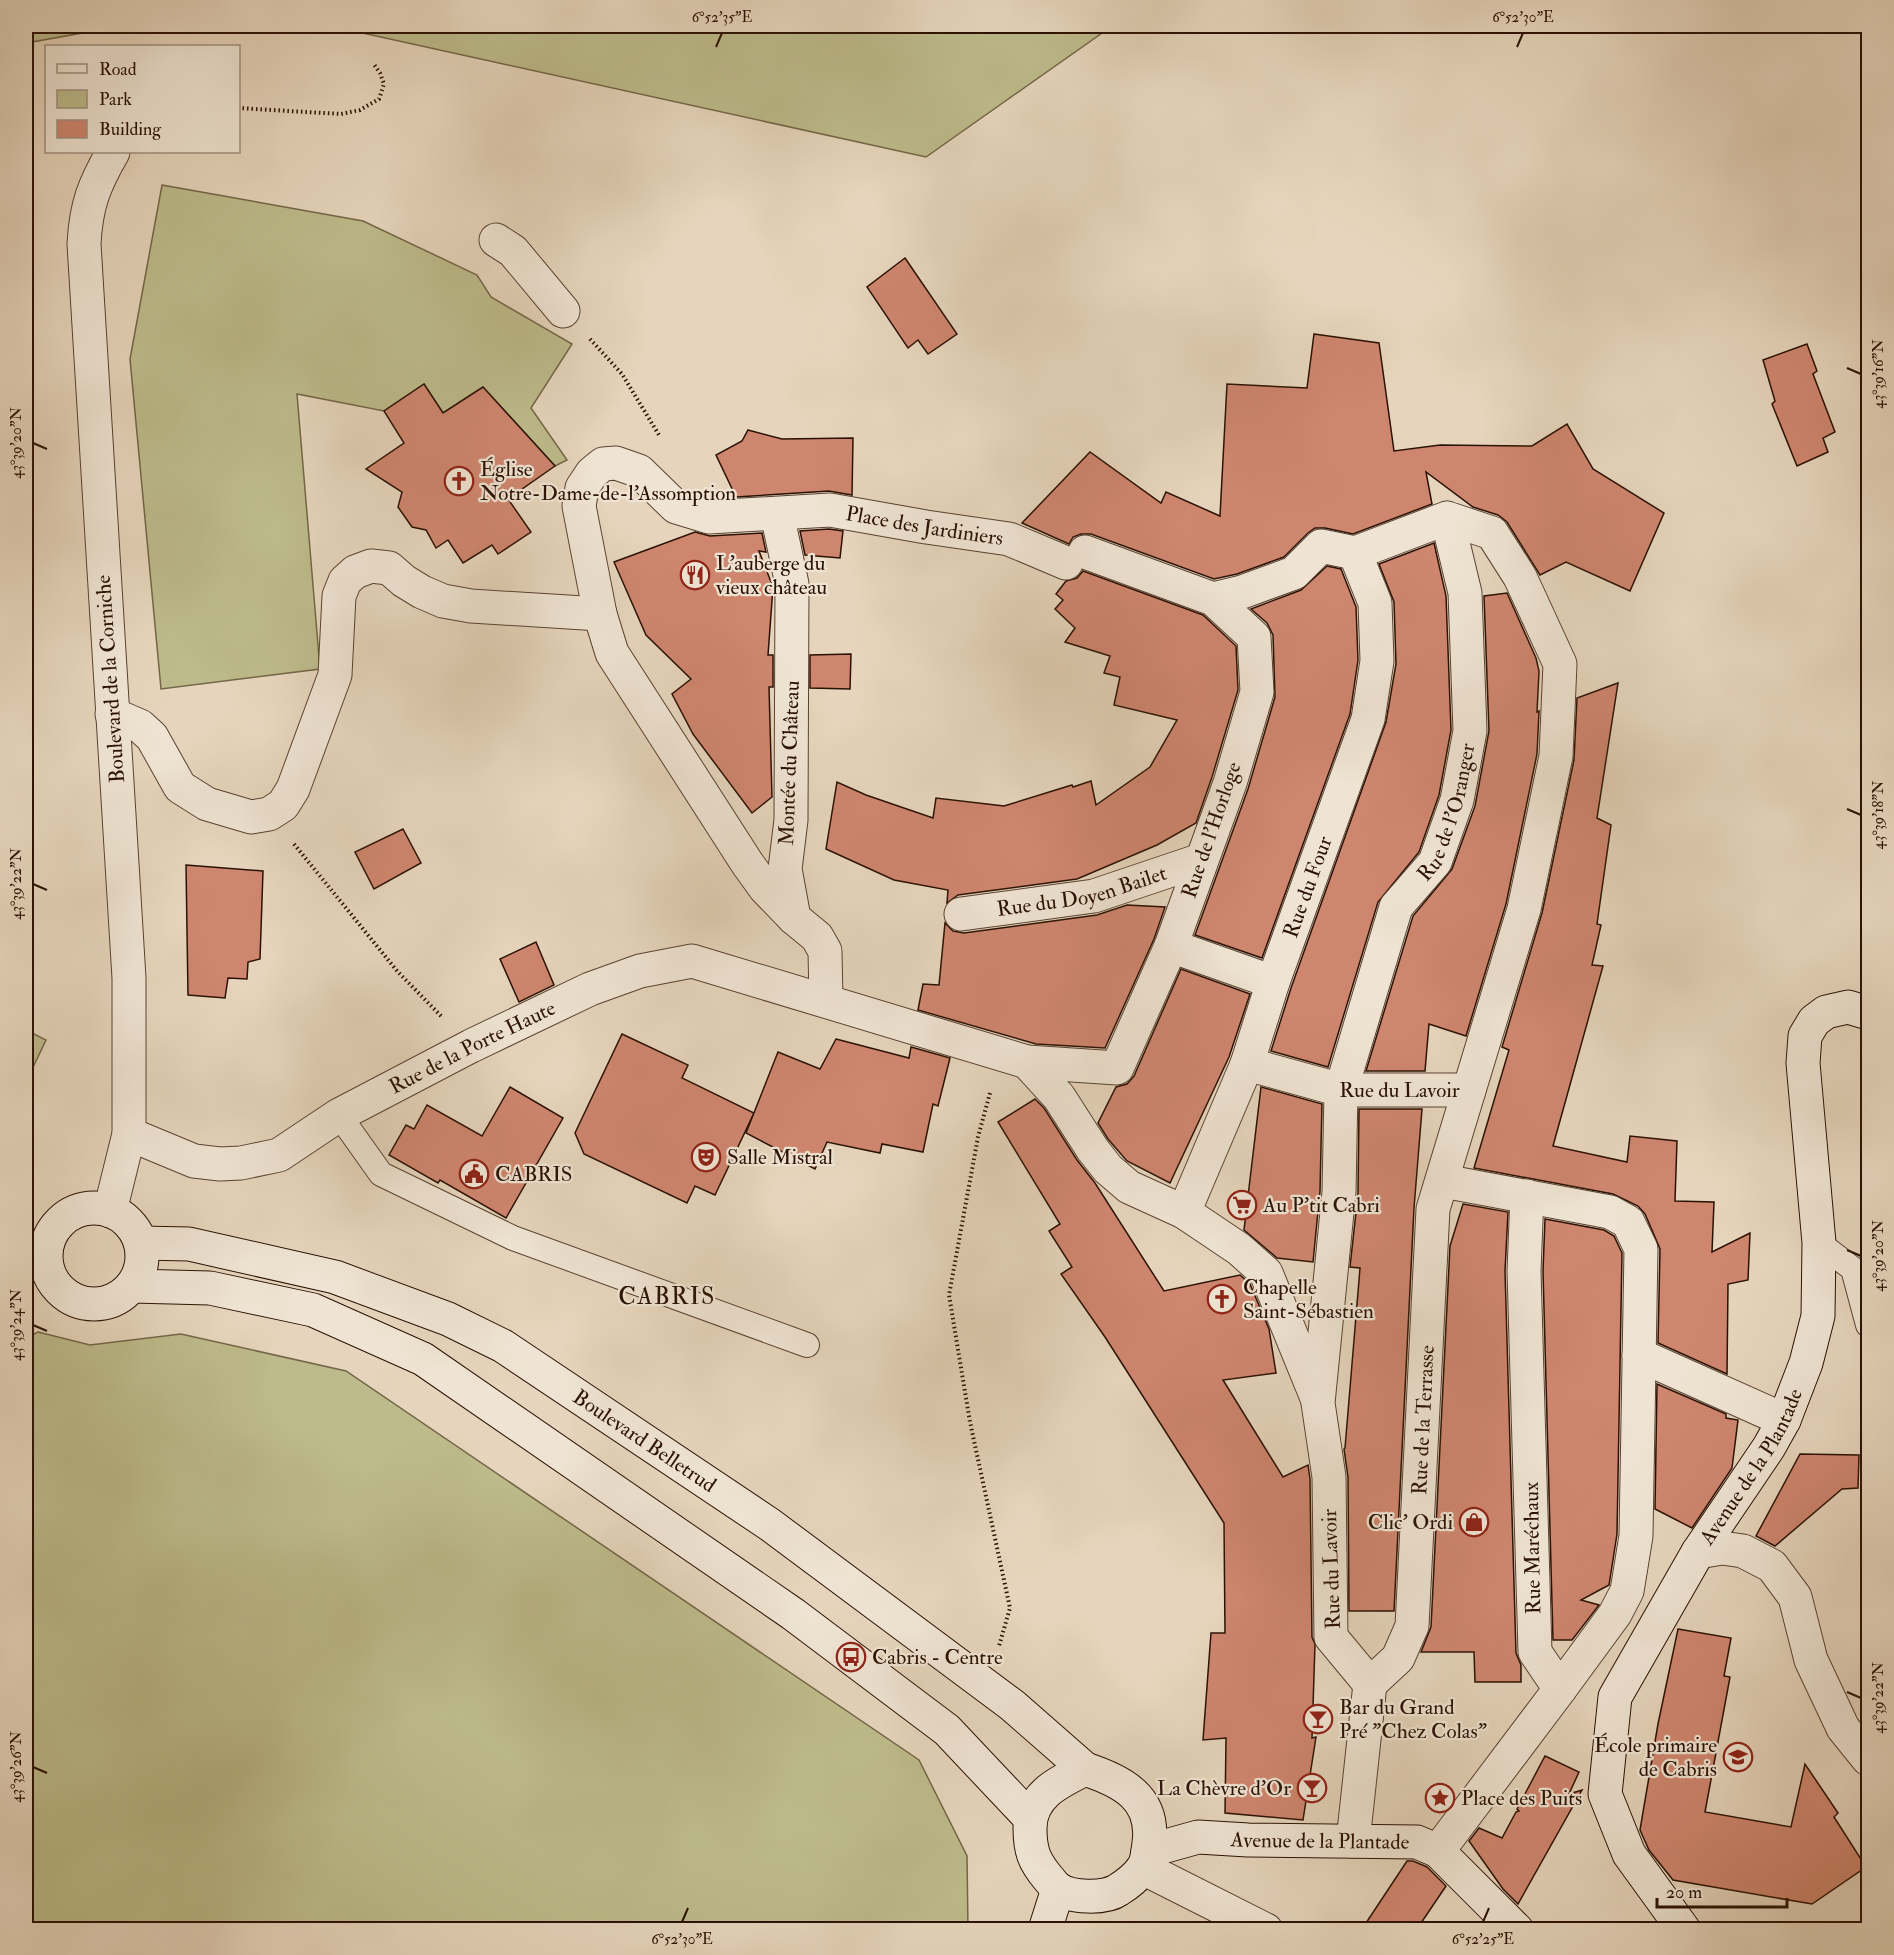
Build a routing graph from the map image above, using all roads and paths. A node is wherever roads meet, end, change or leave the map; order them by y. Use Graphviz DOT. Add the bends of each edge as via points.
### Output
graph roads {
  1 [pos="373,63"];
  2 [pos="240,108"];
  3 [pos="113,153"];
  4 [pos="495,240"];
  5 [pos="563,311"];
  6 [pos="587,336"];
  7 [pos="664,444"];
  8 [pos="777,514"];
  9 [pos="1447,518"];
  10 [pos="1355,553"];
  11 [pos="1213,599"];
  12 [pos="600,614"];
  13 [pos="112,714"];
  14 [pos="269,814"];
  15 [pos="1201,860"];
  16 [pos="961,914"];
  17 [pos="794,918"];
  18 [pos="1171,946"];
  19 [pos="1273,982"];
  20 [pos="826,1000"];
  21 [pos="1869,1013"];
  22 [pos="471,1046"];
  23 [pos="1014,1058"];
  24 [pos="1247,1064"];
  25 [pos="1117,1068"];
  26 [pos="1341,1090"];
  27 [pos="1469,1090"];
  28 [pos="339,1115"];
  29 [pos="129,1134"];
  30 [pos="1443,1181"];
  31 [pos="1527,1196"];
  32 [pos="110,1210"];
  33 [pos="1184,1212"];
  34 [pos="141,1243"];
  35 [pos="1819,1243"];
  36 [pos="37,1273"];
  37 [pos="132,1286"];
  38 [pos="1869,1325"];
  39 [pos="807,1345"];
  40 [pos="1639,1355"];
  41 [pos="1318,1403"];
  42 [pos="1784,1419"];
  43 [pos="1698,1552"];
  44 [pos="980,1681"];
  45 [pos="1370,1684"];
  46 [pos="1560,1689"];
  47 [pos="1869,1759"];
  48 [pos="1085,1769"];
  49 [pos="1145,1806"];
  50 [pos="1030,1818"];
  51 [pos="1198,1837"];
  52 [pos="1353,1841"];
  53 [pos="1438,1851"];
  54 [pos="1146,1860"];
  55 [pos="1058,1889"];
  56 [pos="1045,1929"];
  57 [pos="1266,1929"];
  58 [pos="1517,1929"];
  59 [pos="1684,1929"];
  1 -- 2 [label="path" via="384,84 379,99 360,110 341,114"];
  3 -- 13 [label="street, Boulevard de la Corniche" via="95,184 84,244"];
  4 -- 5 [label="street" via="513,251"];
  6 -- 7 [label="path" via="622,374"];
  8 -- 11 [label="street, Place des Jardiniers" via="830,510 1009,539"];
  8 -- 12 [label="street, Place des Jardiniers" via="709,517 676,507 639,471 616,463 603,464 582,488 579,506"];
  8 -- 17 [label="street, Montée du Château" via="792,584 791,820 785,869"];
  9 -- 10 [label="street"];
  9 -- 26 [label="street, Rue de l'Oranger" via="1465,593 1470,731 1466,754 1457,800 1436,862 1396,907"];
  9 -- 27 [label="street" via="1492,533 1520,576 1560,664 1556,756 1524,909"];
  10 -- 11 [label="street" via="1322,546 1294,573"];
  10 -- 19 [label="street, Rue du Four" via="1375,603 1377,662 1368,719"];
  11 -- 15 [label="street, Rue de l'Horloge" via="1254,637 1257,692 1230,783"];
  12 -- 14 [label="street" via="471,606 422,592 389,568 371,566 355,572 345,581 339,596 335,675 293,789 283,805"];
  12 -- 17 [label="street" via="612,653 747,863"];
  13 -- 14 [label="street" via="140,726 152,737 180,786 207,804 251,817"];
  13 -- 29 [label="street, Boulevard de la Corniche" via="129,978"];
  14 -- 22 [label="path" via="398,972"];
  15 -- 16 [label="street, Rue du Doyen Bailet" via="1094,896"];
  15 -- 18 [label="street, Rue de l'Horloge"];
  17 -- 20 [label="street" via="817,937 825,951"];
  18 -- 19 [label="street"];
  18 -- 25 [label="street, Rue de l'Horloge"];
  19 -- 24 [label="street, Rue du Four"];
  20 -- 22 [label="street, Rue de la Porte Haute" via="692,961 640,970 590,989"];
  20 -- 23 [label="street, Rue de la Porte Haute"];
  21 -- 35 [label="street, Avenue de la Plantade" via="1848,1007 1826,1012 1814,1021 1805,1036 1803,1063"];
  22 -- 28 [label="street, Rue de la Porte Haute"];
  23 -- 25 [label="street, Rue de la Porte Haute"];
  23 -- 33 [label="street" via="1059,1096 1108,1169 1129,1186"];
  23 -- 44 [label="path" via="978,1137 949,1295 969,1422 1010,1608 998,1649"];
  24 -- 26 [label="street"];
  24 -- 33 [label="street, Rue du Four"];
  26 -- 27 [label="street, Rue du Lavoir"];
  26 -- 41 [label="street, Rue du Lavoir" via="1339,1192"];
  27 -- 30 [label="street, Rue du Lavoir"];
  28 -- 29 [label="street, Rue de la Porte Haute" via="279,1155 241,1163 195,1161"];
  28 -- 39 [label="lane" via="381,1174 513,1238"];
  29 -- 32 [label="street, Boulevard de la Corniche"];
  30 -- 31 [label="street"];
  30 -- 45 [label="street, Rue de la Terrasse" via="1433,1209 1412,1626 1398,1658"];
  31 -- 40 [label="street" via="1610,1212 1628,1222 1641,1250"];
  31 -- 46 [label="street, Rue Maréchaux" via="1524,1271 1535,1652"];
  32 -- 34 [label="street" via="124,1217"];
  32 -- 36 [label="street" via="95,1208 67,1216 56,1226"];
  33 -- 41 [label="street" via="1239,1249 1266,1273"];
  34 -- 37 [label="street" via="140,1273"];
  34 -- 44 [label="street, Boulevard Belletrud" via="189,1244 334,1277 448,1319 503,1346 769,1524"];
  35 -- 38 [label="lane" via="1853,1269"];
  35 -- 42 [label="street, Avenue de la Plantade" via="1818,1316 1806,1363"];
  36 -- 37 [label="street" via="78,1301 93,1304 122,1296"];
  37 -- 50 [label="street" via="210,1288 313,1310 423,1359 851,1657 947,1730"];
  40 -- 42 [label="street"];
  40 -- 46 [label="street" via="1636,1536 1627,1591 1615,1614"];
  41 -- 45 [label="street, Rue du Lavoir" via="1329,1477 1331,1637"];
  42 -- 43 [label="street, Avenue de la Plantade"];
  43 -- 47 [label="street" via="1722,1548 1743,1551 1772,1566 1795,1598 1811,1660 1843,1728"];
  43 -- 59 [label="street, Avenue de la Plantade" via="1615,1697 1605,1794 1629,1854"];
  44 -- 48 [label="street, Boulevard Belletrud"];
  45 -- 52 [label="street"];
  46 -- 53 [label="street"];
  48 -- 49 [label="street" via="1112,1778"];
  48 -- 50 [label="street" via="1054,1784 1041,1797"];
  49 -- 51 [label="street, Avenue de la Plantade"];
  49 -- 54 [label="street" via="1151,1830"];
  50 -- 55 [label="street" via="1030,1844 1037,1864"];
  51 -- 52 [label="street, Avenue de la Plantade"];
  51 -- 54 [label="street, Avenue de la Plantade"];
  52 -- 53 [label="street, Avenue de la Plantade" via="1417,1842"];
  53 -- 58 [label="street, Avenue de la Plantade"];
  54 -- 55 [label="street" via="1117,1891 1082,1897"];
  54 -- 57 [label="street"];
  55 -- 56 [label="street"];
}
